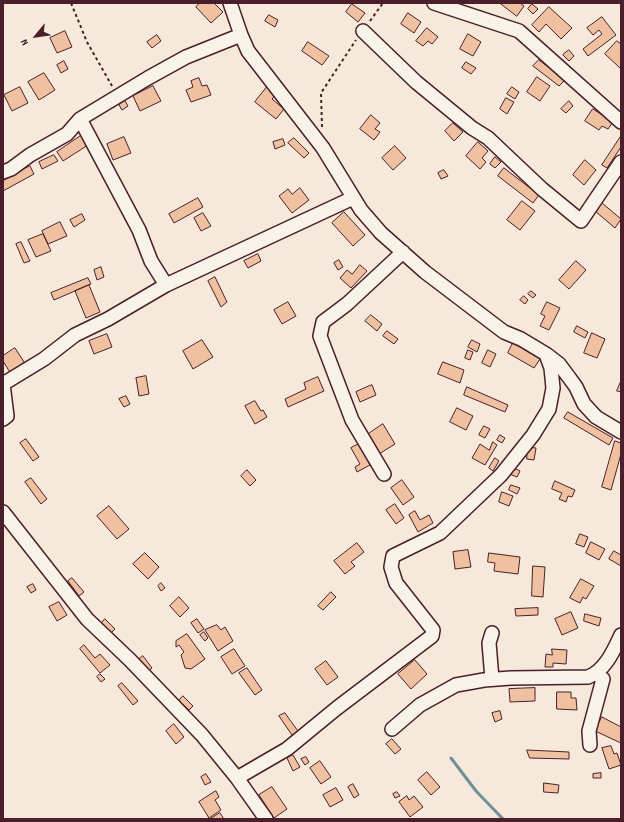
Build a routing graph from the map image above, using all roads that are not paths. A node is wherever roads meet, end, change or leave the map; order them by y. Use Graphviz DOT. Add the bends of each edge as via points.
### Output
graph roads {
  1 [pos="230,3"];
  2 [pos="434,3"];
  3 [pos="363,31"];
  4 [pos="241,35"];
  5 [pos="80,119"];
  6 [pos="621,122"];
  7 [pos="621,162"];
  8 [pos="3,172"];
  9 [pos="353,198"];
  10 [pos="403,252"];
  11 [pos="166,285"];
  12 [pos="546,354"];
  13 [pos="3,419"];
  14 [pos="621,432"];
  15 [pos="384,474"];
  16 [pos="3,512"];
  17 [pos="492,633"];
  18 [pos="620,642"];
  19 [pos="597,674"];
  20 [pos="492,679"];
  21 [pos="392,729"];
  22 [pos="590,745"];
  23 [pos="238,778"];
  24 [pos="266,819"];
  1 -- 4 [label="street"];
  2 -- 6 [label="street" via="519,31"];
  3 -- 7 [label="street" via="416,82 488,138 542,189 581,221"];
  4 -- 5 [label="street" via="186,57"];
  4 -- 9 [label="street" via="248,51 268,79 323,148"];
  5 -- 8 [label="street" via="67,134"];
  5 -- 11 [label="street" via="139,230 151,261"];
  9 -- 10 [label="street" via="381,233"];
  9 -- 11 [label="street"];
  10 -- 12 [label="street" via="425,272 504,332"];
  10 -- 15 [label="street" via="347,304 323,322 320,336 352,420"];
  11 -- 13 [label="street" via="75,335 44,359 3,384 7,416"];
  12 -- 14 [label="street" via="568,376 584,404 596,417"];
  12 -- 23 [label="street" via="551,368 553,388 549,409 533,435 500,475 440,533 393,556 391,567 396,583 433,630 432,636 287,749"];
  16 -- 23 [label="street" via="87,619 197,730"];
  17 -- 20 [label="street" via="489,643"];
  18 -- 19 [label="street"];
  19 -- 20 [label="street" via="588,677"];
  19 -- 22 [label="street" via="603,679 589,731"];
  20 -- 21 [label="street" via="456,686 420,705"];
  23 -- 24 [label="street"];
}
